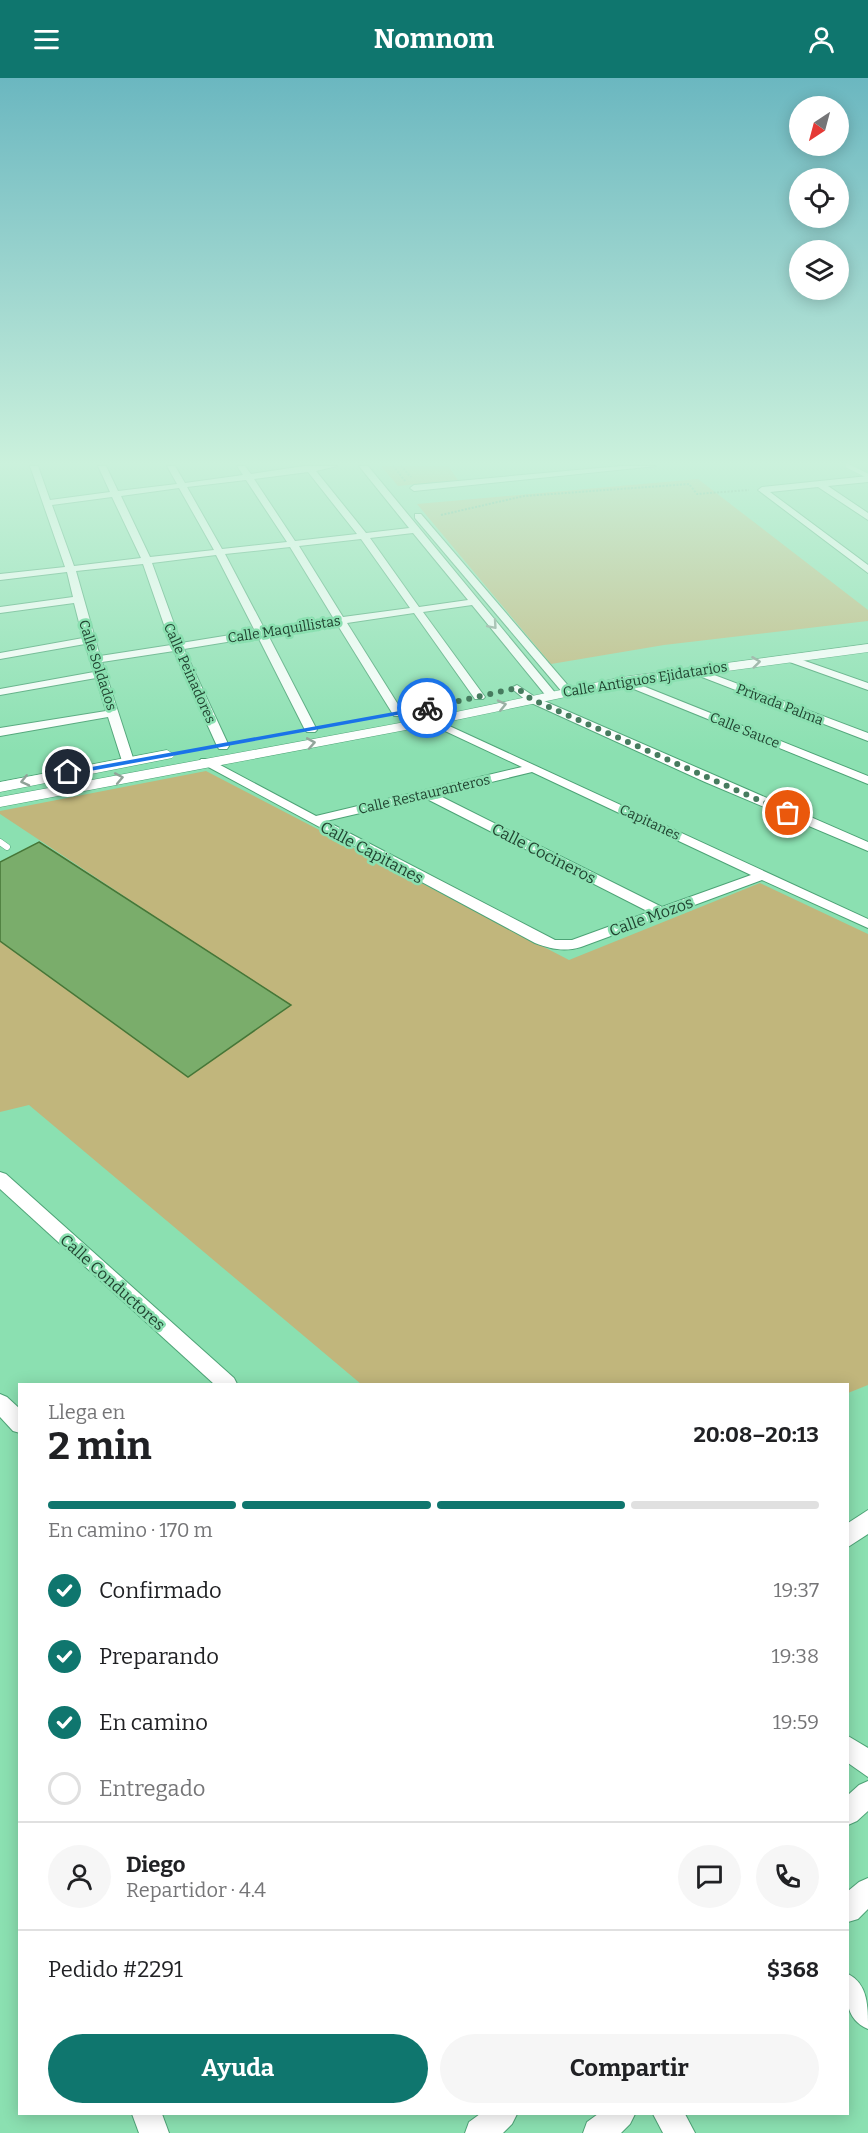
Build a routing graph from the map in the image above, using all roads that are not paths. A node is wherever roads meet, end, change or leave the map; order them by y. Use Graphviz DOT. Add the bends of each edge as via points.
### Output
graph roads {
  1 [pos="147,561"];
  2 [pos="68,562"];
  3 [pos="139,562"];
  4 [pos="224,562"];
  5 [pos="303,562"];
  6 [pos="383,562"];
  7 [pos="441,562"];
  8 [pos="458,562"];
  9 [pos="71,570"];
  10 [pos="0,578"];
  11 [pos="78,599"];
  12 [pos="473,602"];
  13 [pos="0,609"];
  14 [pos="418,609"];
  15 [pos="338,621"];
  16 [pos="260,633"];
  17 [pos="868,635"];
  18 [pos="89,640"];
  19 [pos="177,646"];
  20 [pos="868,648"];
  21 [pos="0,656"];
  22 [pos="788,658"];
  23 [pos="95,660"];
  24 [pos="693,670"];
  25 [pos="100,674"];
  26 [pos="622,681"];
  27 [pos="563,685"];
  28 [pos="868,687"];
  29 [pos="517,688"];
  30 [pos="547,688"];
  31 [pos="0,692"];
  32 [pos="479,697"];
  33 [pos="531,699"];
  34 [pos="114,713"];
  35 [pos="398,714"];
  36 [pos="432,721"];
  37 [pos="311,730"];
  38 [pos="0,732"];
  39 [pos="868,737"];
  40 [pos="223,746"];
  41 [pos="128,761"];
  42 [pos="206,762"];
  43 [pos="868,767"];
  44 [pos="535,768"];
  45 [pos="850,773"];
  46 [pos="868,780"];
  47 [pos="0,787"];
  48 [pos="428,794"];
  49 [pos="0,802"];
  50 [pos="313,820"];
  51 [pos="868,847"];
  52 [pos="762,875"];
  53 [pos="660,912"];
  54 [pos="868,924"];
  55 [pos="540,940"];
  56 [pos="0,1179"];
  57 [pos="226,1383"];
  58 [pos="0,1403"];
  59 [pos="18,1422"];
  60 [pos="868,1521"];
  61 [pos="849,1535"];
  62 [pos="849,1749"];
  63 [pos="868,1764"];
  64 [pos="868,1794"];
  65 [pos="849,1811"];
  66 [pos="868,1891"];
  67 [pos="849,1908"];
  68 [pos="849,1989"];
  69 [pos="868,2015"];
  70 [pos="147,2115"];
  71 [pos="501,2115"];
  72 [pos="619,2115"];
  73 [pos="669,2115"];
  74 [pos="154,2133"];
  75 [pos="480,2133"];
  76 [pos="598,2133"];
  77 [pos="680,2133"];
  1 -- 19 [label="street, Calle Peinadores"];
  2 -- 9 [label="street, Calle Soldados"];
  3 -- 9 [label="street"];
  4 -- 16 [label="street"];
  5 -- 15 [label="street"];
  6 -- 14 [label="street"];
  7 -- 12 [label="street"];
  8 -- 27 [label="street"];
  9 -- 10 [label="street"];
  9 -- 11 [label="street, Calle Soldados"];
  11 -- 13 [label="street"];
  11 -- 18 [label="street, Calle Soldados"];
  12 -- 14 [label="street, Calle Maquillistas"];
  12 -- 30 [label="street, one-way"];
  14 -- 15 [label="street, Calle Maquillistas"];
  14 -- 32 [label="street"];
  15 -- 16 [label="street, Calle Maquillistas"];
  15 -- 35 [label="street"];
  16 -- 19 [label="street, Calle Maquillistas"];
  16 -- 37 [label="street"];
  17 -- 27 [label="street, Calle Antiguos Ejidatarios" via="651,663"];
  18 -- 21 [label="street"];
  18 -- 23 [label="street, Calle Soldados"];
  19 -- 23 [label="street, Calle Maquillistas"];
  19 -- 40 [label="street, Calle Peinadores"];
  20 -- 22 [label="street, Calle Antiguos Ejidatarios"];
  24 -- 22 [label="street, Calle Antiguos Ejidatarios, one-way"];
  22 -- 28 [label="street"];
  23 -- 25 [label="street, Calle Soldados"];
  24 -- 26 [label="street, Calle Antiguos Ejidatarios"];
  24 -- 39 [label="street, Privada Palma"];
  25 -- 31 [label="street"];
  25 -- 34 [label="street, Calle Soldados"];
  26 -- 27 [label="street, Calle Antiguos Ejidatarios"];
  26 -- 45 [label="street, Calle Sauce"];
  27 -- 30 [label="street, Calle Antiguos Ejidatarios"];
  29 -- 30 [label="street, Calle Antiguos Ejidatarios"];
  29 -- 32 [label="street, Calle Antiguos Ejidatarios"];
  29 -- 33 [label="street"];
  30 -- 33 [label="street, Calle Antiguos Ejidatarios"];
  32 -- 35 [label="street, Calle Antiguos Ejidatarios"];
  36 -- 33 [label="street, Calle Antiguos Ejidatarios, one-way"];
  33 -- 51 [label="street"];
  34 -- 38 [label="street"];
  34 -- 41 [label="street, Calle Soldados"];
  35 -- 37 [label="street, Calle Antiguos Ejidatarios"];
  42 -- 36 [label="street, Calle Antiguos Ejidatarios, one-way"];
  36 -- 44 [label="street, Capitanes"];
  37 -- 40 [label="street, Calle Antiguos Ejidatarios"];
  40 -- 41 [label="street, Calle Antiguos Ejidatarios"];
  41 -- 47 [label="street, Calle Antiguos Ejidatarios, one-way"];
  49 -- 42 [label="street, Calle Antiguos Ejidatarios, one-way"];
  42 -- 50 [label="street, Calle Capitanes"];
  43 -- 45 [label="street"];
  44 -- 48 [label="street, Calle Restauranteros"];
  44 -- 52 [label="street, Capitanes"];
  45 -- 46 [label="street, Calle Sauce"];
  48 -- 50 [label="street, Calle Restauranteros"];
  48 -- 53 [label="street, Calle Cocineros"];
  50 -- 55 [label="street, Calle Capitanes"];
  52 -- 53 [label="street, Calle Mozos"];
  52 -- 54 [label="street, Capitanes"];
  53 -- 55 [label="street, Calle Mozos" via="565,947"];
  56 -- 57 [label="street, Calle Conductores"];
  58 -- 59 [label="street"];
  60 -- 61 [label="street"];
  62 -- 63 [label="street"];
  64 -- 65 [label="street"];
  66 -- 67 [label="street"];
  68 -- 69 [label="street"];
  70 -- 74 [label="street"];
  71 -- 75 [label="street"];
  72 -- 76 [label="street"];
  73 -- 77 [label="street"];
}
